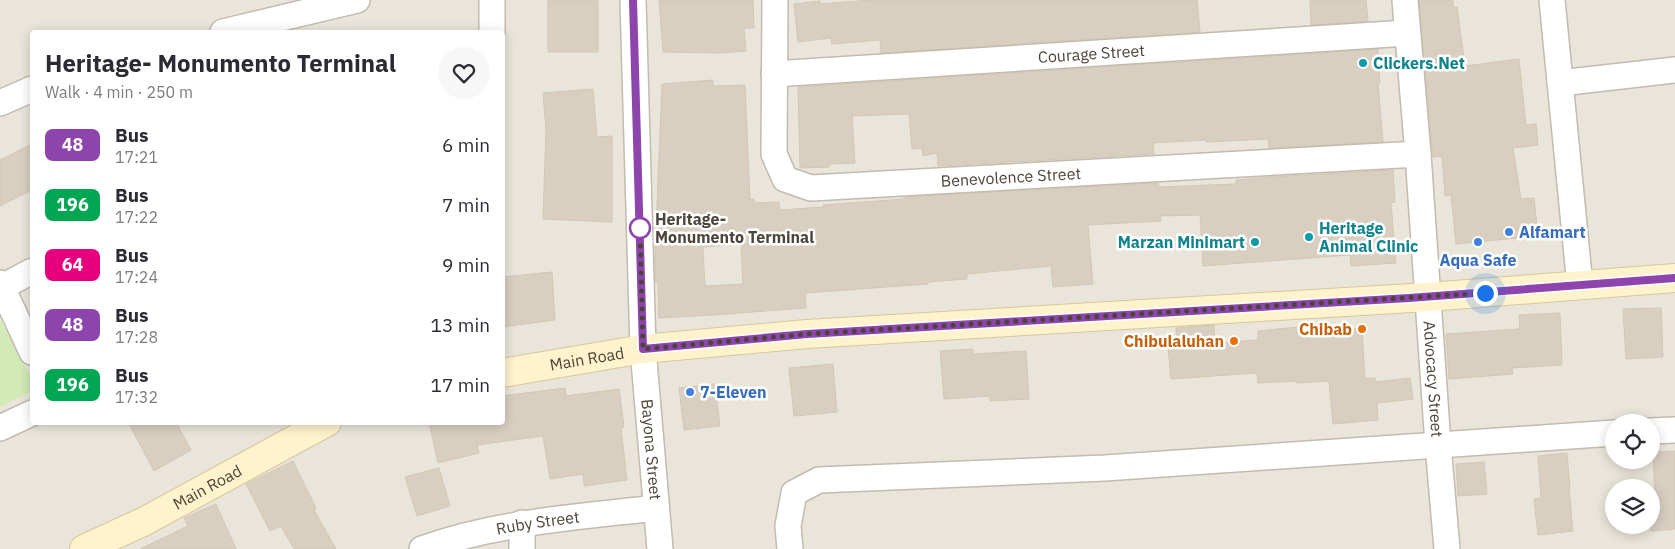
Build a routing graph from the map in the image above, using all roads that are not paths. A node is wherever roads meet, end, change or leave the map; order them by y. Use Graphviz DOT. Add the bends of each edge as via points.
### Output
graph roads {
  1 [pos="357,0"];
  2 [pos="492,0"];
  3 [pos="633,0"];
  4 [pos="775,0"];
  5 [pos="1405,0"];
  6 [pos="1552,0"];
  7 [pos="231,30"];
  8 [pos="492,30"];
  9 [pos="1407,33"];
  10 [pos="1675,70"];
  11 [pos="774,74"];
  12 [pos="1560,83"];
  13 [pos="30,90"];
  14 [pos="0,103"];
  15 [pos="1418,154"];
  16 [pos="30,272"];
  17 [pos="1675,278"];
  18 [pos="1,285"];
  19 [pos="1580,286"];
  20 [pos="1428,296"];
  21 [pos="30,348"];
  22 [pos="643,349"];
  23 [pos="505,372"];
  24 [pos="30,415"];
  25 [pos="321,425"];
  26 [pos="0,428"];
  27 [pos="1675,430"];
  28 [pos="1660,431"];
  29 [pos="1605,435"];
  30 [pos="1438,445"];
  31 [pos="656,508"];
  32 [pos="522,523"];
  33 [pos="84,549"];
  34 [pos="422,549"];
  35 [pos="522,549"];
  36 [pos="660,549"];
  37 [pos="790,549"];
  38 [pos="1447,549"];
  1 -- 7 [label="street"];
  2 -- 8 [label="street"];
  3 -- 22 [label="street, Main Road"];
  4 -- 11 [label="street, Benevolence Street"];
  5 -- 9 [label="street, Advocacy Street"];
  6 -- 12 [label="street"];
  9 -- 11 [label="street, Courage Street"];
  9 -- 15 [label="street, Advocacy Street"];
  10 -- 12 [label="street"];
  11 -- 15 [label="street, Benevolence Street" via="774,154 785,179 811,188"];
  12 -- 19 [label="street"];
  13 -- 14 [label="street"];
  15 -- 20 [label="street, Advocacy Street"];
  16 -- 18 [label="street"];
  17 -- 19 [label="main road, Main Road"];
  18 -- 21 [label="street"];
  19 -- 20 [label="main road, Main Road"];
  20 -- 22 [label="main road, Main Road" via="807,334"];
  20 -- 30 [label="street, Advocacy Street"];
  22 -- 23 [label="main road, Main Road"];
  22 -- 31 [label="street, Bayona Street"];
  24 -- 26 [label="street"];
  25 -- 33 [label="main road, Main Road" via="143,522"];
  27 -- 28 [label="street"];
  29 -- 30 [label="street"];
  30 -- 37 [label="street" via="1105,468 820,480 794,493 788,526"];
  30 -- 38 [label="street, Advocacy Street"];
  31 -- 32 [label="street, Ruby Street"];
  31 -- 36 [label="street, Bayona Street"];
  32 -- 34 [label="street, Ruby Street" via="454,538"];
  32 -- 35 [label="street"];
}
